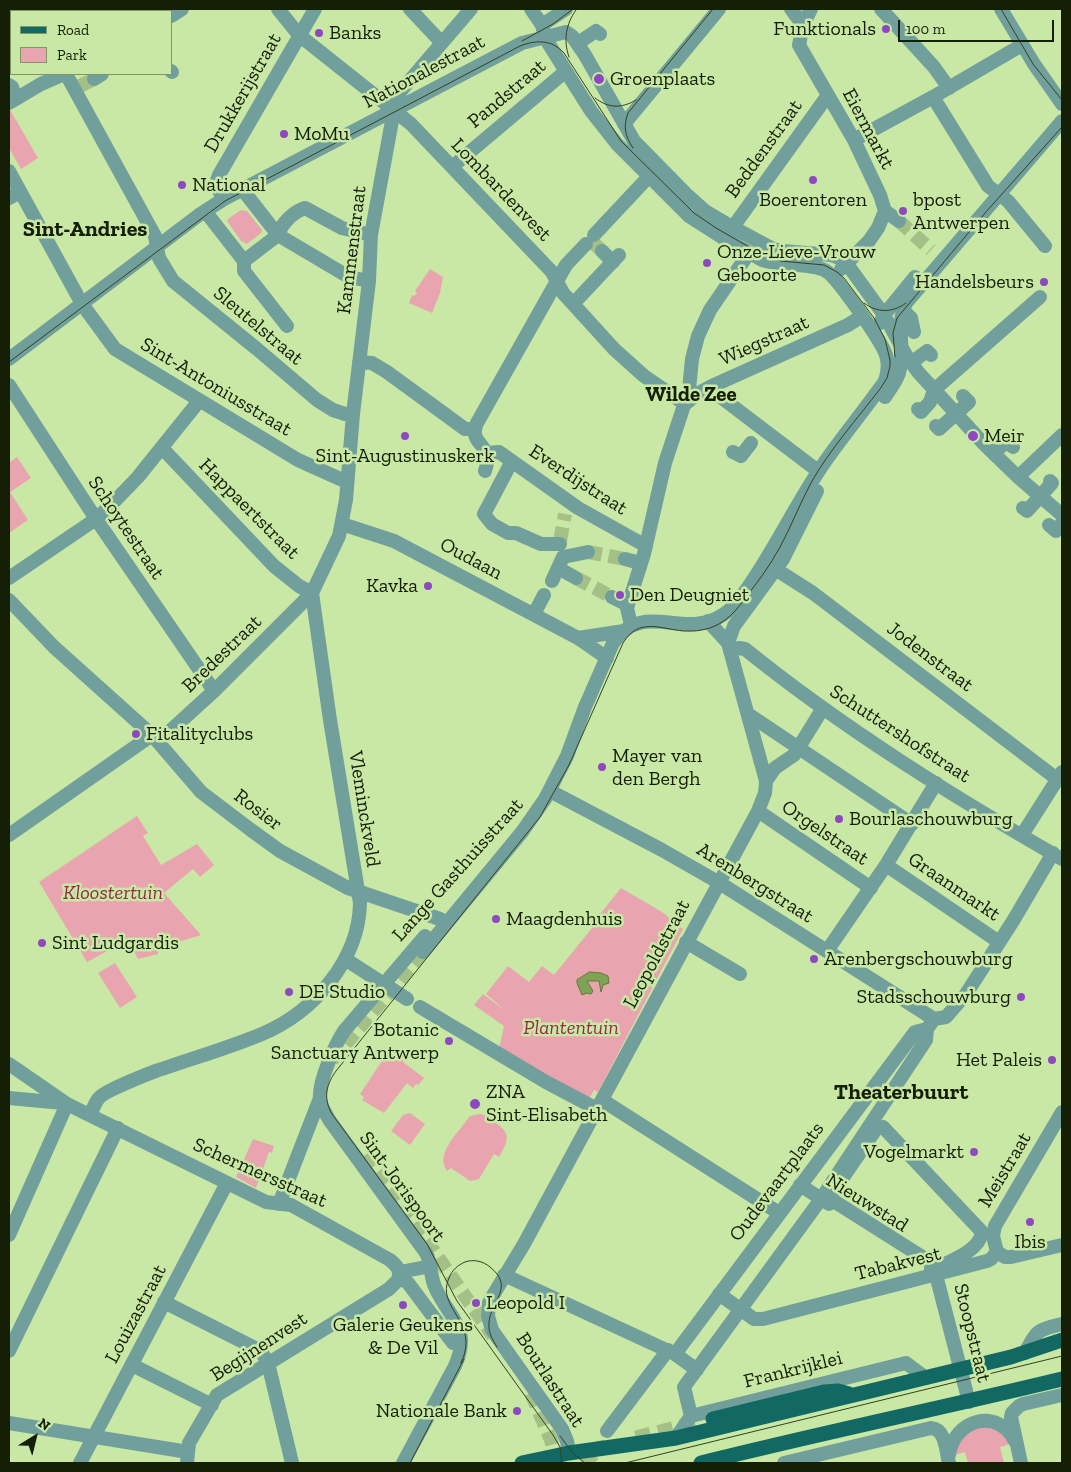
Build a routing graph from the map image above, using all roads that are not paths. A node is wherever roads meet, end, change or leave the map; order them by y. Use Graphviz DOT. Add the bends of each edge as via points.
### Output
graph roads {
  1 [pos="278,9"];
  2 [pos="315,9"];
  3 [pos="410,9"];
  4 [pos="531,9"];
  5 [pos="566,9"];
  6 [pos="719,9"];
  7 [pos="811,9"];
  8 [pos="881,9"];
  9 [pos="1001,9"];
  10 [pos="464,12"];
  11 [pos="797,16"];
  12 [pos="544,32"];
  13 [pos="600,34"];
  14 [pos="299,35"];
  15 [pos="581,41"];
  16 [pos="441,42"];
  17 [pos="1022,46"];
  18 [pos="566,70"];
  19 [pos="60,75"];
  20 [pos="66,75"];
  21 [pos="36,80"];
  22 [pos="9,85"];
  23 [pos="949,88"];
  24 [pos="828,95"];
  25 [pos="933,97"];
  26 [pos="12,101"];
  27 [pos="1062,104"];
  28 [pos="394,110"];
  29 [pos="1062,121"];
  30 [pos="624,126"];
  31 [pos="854,140"];
  32 [pos="452,167"];
  33 [pos="9,171"];
  34 [pos="654,172"];
  35 [pos="242,189"];
  36 [pos="999,194"];
  37 [pos="15,195"];
  38 [pos="224,199"];
  39 [pos="206,211"];
  40 [pos="885,211"];
  41 [pos="978,218"];
  42 [pos="899,220"];
  43 [pos="732,227"];
  44 [pos="278,234"];
  45 [pos="371,236"];
  46 [pos="725,239"];
  47 [pos="1045,246"];
  48 [pos="158,247"];
  49 [pos="602,251"];
  50 [pos="749,253"];
  51 [pos="244,261"];
  52 [pos="846,264"];
  53 [pos="832,276"];
  54 [pos="369,281"];
  55 [pos="558,282"];
  56 [pos="1040,297"];
  57 [pos="82,304"];
  58 [pos="573,304"];
  59 [pos="904,311"];
  60 [pos="884,315"];
  61 [pos="862,316"];
  62 [pos="287,326"];
  63 [pos="914,332"];
  64 [pos="880,341"];
  65 [pos="901,346"];
  66 [pos="930,355"];
  67 [pos="9,359"];
  68 [pos="359,362"];
  69 [pos="911,363"];
  70 [pos="9,385"];
  71 [pos="888,385"];
  72 [pos="712,386"];
  73 [pos="934,390"];
  74 [pos="693,392"];
  75 [pos="963,396"];
  76 [pos="199,401"];
  77 [pos="685,404"];
  78 [pos="918,409"];
  79 [pos="353,414"];
  80 [pos="956,414"];
  81 [pos="936,426"];
  82 [pos="474,429"];
  83 [pos="1062,435"];
  84 [pos="751,443"];
  85 [pos="1013,447"];
  86 [pos="162,448"];
  87 [pos="733,452"];
  88 [pos="488,453"];
  89 [pos="994,454"];
  90 [pos="512,461"];
  91 [pos="485,471"];
  92 [pos="818,471"];
  93 [pos="1018,477"];
  94 [pos="1050,481"];
  95 [pos="347,482"];
  96 [pos="560,495"];
  97 [pos="1040,496"];
  98 [pos="1023,508"];
  99 [pos="565,514"];
  100 [pos="1062,515"];
  101 [pos="96,519"];
  102 [pos="342,524"];
  103 [pos="646,546"];
  104 [pos="560,552"];
  105 [pos="588,552"];
  106 [pos="625,559"];
  107 [pos="765,562"];
  108 [pos="640,563"];
  109 [pos="777,569"];
  110 [pos="9,578"];
  111 [pos="576,578"];
  112 [pos="552,581"];
  113 [pos="312,593"];
  114 [pos="544,595"];
  115 [pos="612,597"];
  116 [pos="628,605"];
  117 [pos="11,607"];
  118 [pos="534,614"];
  119 [pos="708,621"];
  120 [pos="627,628"];
  121 [pos="578,638"];
  122 [pos="730,642"];
  123 [pos="607,658"];
  124 [pos="214,691"];
  125 [pos="823,708"];
  126 [pos="748,714"];
  127 [pos="155,738"];
  128 [pos="799,748"];
  129 [pos="1060,776"];
  130 [pos="766,781"];
  131 [pos="936,783"];
  132 [pos="550,791"];
  133 [pos="758,812"];
  134 [pos="912,824"];
  135 [pos="9,835"];
  136 [pos="1022,835"];
  137 [pos="502,855"];
  138 [pos="1059,855"];
  139 [pos="886,865"];
  140 [pos="718,882"];
  141 [pos="871,888"];
  142 [pos="358,892"];
  143 [pos="440,919"];
  144 [pos="686,942"];
  145 [pos="999,942"];
  146 [pos="827,951"];
  147 [pos="423,952"];
  148 [pos="345,959"];
  149 [pos="740,974"];
  150 [pos="384,984"];
  151 [pos="407,999"];
  152 [pos="420,1007"];
  153 [pos="931,1024"];
  154 [pos="9,1064"];
  155 [pos="9,1098"];
  156 [pos="320,1098"];
  157 [pos="67,1104"];
  158 [pos="600,1104"];
  159 [pos="1062,1112"];
  160 [pos="90,1115"];
  161 [pos="879,1122"];
  162 [pos="118,1128"];
  163 [pos="227,1183"];
  164 [pos="800,1184"];
  165 [pos="821,1199"];
  166 [pos="279,1204"];
  167 [pos="779,1213"];
  168 [pos="988,1234"];
  169 [pos="9,1236"];
  170 [pos="1062,1245"];
  171 [pos="997,1252"];
  172 [pos="431,1266"];
  173 [pos="400,1274"];
  174 [pos="504,1275"];
  175 [pos="936,1275"];
  176 [pos="719,1294"];
  177 [pos="164,1302"];
  178 [pos="740,1310"];
  179 [pos="1062,1324"];
  180 [pos="493,1331"];
  181 [pos="1062,1340"];
  182 [pos="453,1343"];
  183 [pos="9,1351"];
  184 [pos="671,1352"];
  185 [pos="1025,1353"];
  186 [pos="268,1363"];
  187 [pos="132,1365"];
  188 [pos="961,1369"];
  189 [pos="697,1370"];
  190 [pos="926,1378"];
  191 [pos="1062,1379"];
  192 [pos="1034,1386"];
  193 [pos="858,1396"];
  194 [pos="1056,1396"];
  195 [pos="969,1402"];
  196 [pos="212,1405"];
  197 [pos="693,1420"];
  198 [pos="874,1422"];
  199 [pos="9,1423"];
  200 [pos="607,1431"];
  201 [pos="94,1436"];
  202 [pos="676,1438"];
  203 [pos="1016,1444"];
  204 [pos="860,1445"];
  205 [pos="188,1457"];
  206 [pos="570,1458"];
  207 [pos="948,1462"];
  208 [pos="80,1463"];
  209 [pos="292,1463"];
  210 [pos="404,1463"];
  211 [pos="522,1463"];
  212 [pos="701,1463"];
  213 [pos="784,1463"];
  214 [pos="1021,1463"];
  1 -- 14 [label="street, Lombardenvest"];
  2 -- 14 [label="street, Drukkerijstraat"];
  3 -- 16 [label="street"];
  4 -- 12 [label="street"];
  5 -- 12 [label="street"];
  6 -- 30 [label="street"];
  7 -- 11 [label="street"];
  8 -- 23 [label="street"];
  9 -- 17 [label="street"];
  10 -- 16 [label="street, Kammenstraat"];
  11 -- 24 [label="street, Eiermarkt" via="799,45"];
  12 -- 18 [label="street"];
  12 -- 28 [label="street, Nationalestraat"];
  12 -- 30 [label="street, Nationalestraat" via="566,32 572,36"];
  13 -- 15 [label="street" via="596,31"];
  14 -- 28 [label="street, Lombardenvest"];
  14 -- 38 [label="street, Drukkerijstraat" via="219,174 216,184"];
  16 -- 28 [label="street, Kammenstraat" via="399,93"];
  17 -- 23 [label="street"];
  17 -- 27 [label="street"];
  18 -- 32 [label="street, Pandstraat"];
  18 -- 34 [label="street" via="617,144"];
  19 -- 21 [label="street"];
  20 -- 48 [label="street, Sleutelstraat" via="77,88"];
  21 -- 26 [label="street"];
  22 -- 26 [label="street" via="12,87"];
  23 -- 25 [label="street"];
  24 -- 31 [label="street, Eiermarkt"];
  24 -- 43 [label="street, Beddenstraat"];
  25 -- 31 [label="street"];
  25 -- 36 [label="street" via="988,186"];
  28 -- 32 [label="street, Lombardenvest"];
  28 -- 35 [label="street, Nationalestraat"];
  28 -- 45 [label="street, Kammenstraat"];
  29 -- 36 [label="street"];
  30 -- 34 [label="street"];
  31 -- 40 [label="street, Eiermarkt"];
  32 -- 55 [label="street, Lombardenvest"];
  33 -- 37 [label="street, Sint-Antoniusstraat"];
  34 -- 43 [label="street"];
  34 -- 46 [label="street" via="690,216"];
  34 -- 55 [label="street" via="566,265"];
  35 -- 38 [label="street, Nationalestraat"];
  35 -- 44 [label="street"];
  36 -- 41 [label="street"];
  36 -- 47 [label="street"];
  37 -- 57 [label="street, Sint-Antoniusstraat"];
  38 -- 39 [label="street, Nationalestraat"];
  39 -- 48 [label="street, Nationalestraat"];
  39 -- 51 [label="street"];
  40 -- 42 [label="street"];
  40 -- 52 [label="street" via="870,241"];
  41 -- 59 [label="street" via="912,295"];
  41 -- 60 [label="street" via="965,222 933,252"];
  43 -- 46 [label="street, Beddenstraat"];
  43 -- 52 [label="street" via="773,248 831,255"];
  44 -- 45 [label="street" via="281,225 305,208 342,228"];
  44 -- 51 [label="street"];
  44 -- 54 [label="street" via="349,277"];
  45 -- 54 [label="street, Kammenstraat"];
  46 -- 50 [label="street"];
  48 -- 57 [label="street, Nationalestraat"];
  48 -- 79 [label="street, Sleutelstraat" via="159,258 173,281 316,400 333,410"];
  49 -- 58 [label="street" via="616,258"];
  50 -- 53 [label="street" via="773,263 819,268"];
  50 -- 74 [label="street" via="710,310 698,336 692,359"];
  51 -- 62 [label="street" via="244,271"];
  52 -- 53 [label="street"];
  52 -- 60 [label="street"];
  53 -- 61 [label="street"];
  54 -- 68 [label="street, Kammenstraat"];
  55 -- 58 [label="street, Lombardenvest"];
  55 -- 82 [label="street"];
  56 -- 73 [label="street"];
  57 -- 67 [label="street, Nationalestraat"];
  57 -- 76 [label="street, Sint-Antoniusstraat" via="115,349"];
  58 -- 77 [label="street, Lombardenvest" via="644,376"];
  59 -- 63 [label="street"];
  59 -- 65 [label="street"];
  60 -- 64 [label="street"];
  60 -- 65 [label="street"];
  61 -- 64 [label="street"];
  61 -- 72 [label="street, Wiegstraat"];
  64 -- 71 [label="street" via="888,363"];
  65 -- 69 [label="street"];
  65 -- 71 [label="street" via="899,373"];
  66 -- 69 [label="street" via="927,351"];
  68 -- 79 [label="street, Kammenstraat"];
  68 -- 82 [label="street" via="372,363 465,429"];
  69 -- 73 [label="street"];
  70 -- 101 [label="street, Schoytestraat"];
  71 -- 92 [label="street"];
  71 -- 109 [label="street" via="818,489"];
  72 -- 74 [label="street, Wiegstraat"];
  72 -- 92 [label="street" via="722,398"];
  73 -- 78 [label="street" via="930,402 921,412"];
  73 -- 80 [label="street"];
  74 -- 77 [label="street"];
  75 -- 80 [label="street" via="969,402"];
  76 -- 86 [label="street"];
  76 -- 95 [label="street, Sint-Antoniusstraat" via="298,460"];
  77 -- 103 [label="street" via="665,463"];
  79 -- 95 [label="street, Kammenstraat"];
  80 -- 81 [label="street" via="939,428"];
  80 -- 89 [label="street"];
  82 -- 88 [label="street" via="476,440"];
  83 -- 93 [label="street"];
  84 -- 87 [label="street" via="741,456"];
  85 -- 89 [label="street" via="1004,443"];
  86 -- 101 [label="street"];
  86 -- 113 [label="street, Happaertstraat" via="274,566"];
  88 -- 90 [label="street, Everdijstraat" via="499,452"];
  88 -- 91 [label="street"];
  89 -- 93 [label="street"];
  90 -- 96 [label="street, Everdijstraat"];
  90 -- 104 [label="street" via="484,514 492,524 508,533 516,533"];
  92 -- 107 [label="street"];
  93 -- 97 [label="street"];
  94 -- 97 [label="street" via="1052,483"];
  95 -- 102 [label="street, Kammenstraat"];
  96 -- 99 [label="street"];
  96 -- 103 [label="street, Everdijstraat"];
  97 -- 98 [label="street" via="1027,511"];
  97 -- 100 [label="street"];
  101 -- 110 [label="street"];
  101 -- 124 [label="street, Schoytestraat"];
  102 -- 113 [label="street, Kammenstraat"];
  102 -- 118 [label="street, Oudaan" via="394,540"];
  103 -- 108 [label="street"];
  104 -- 105 [label="street"];
  104 -- 111 [label="street"];
  104 -- 112 [label="street"];
  106 -- 108 [label="street"];
  107 -- 109 [label="street, Jodenstraat"];
  107 -- 119 [label="street" via="732,607"];
  108 -- 116 [label="street"];
  109 -- 122 [label="street" via="734,626"];
  109 -- 129 [label="street, Jodenstraat"];
  113 -- 124 [label="street, Bredestraat"];
  113 -- 142 [label="street, Vleminckveld"];
  114 -- 118 [label="street"];
  115 -- 116 [label="street"];
  116 -- 120 [label="street"];
  117 -- 127 [label="street, Rosier"];
  118 -- 121 [label="street, Oudaan"];
  119 -- 120 [label="street" via="686,625 649,621"];
  119 -- 122 [label="street"];
  120 -- 121 [label="street"];
  120 -- 123 [label="street, Lange Gasthuisstraat" via="613,643"];
  121 -- 123 [label="street, Oudaan"];
  122 -- 125 [label="street, Schuttershofstraat" via="745,649"];
  122 -- 126 [label="street"];
  123 -- 132 [label="street, Lange Gasthuisstraat"];
  124 -- 127 [label="street, Bredestraat"];
  125 -- 128 [label="street"];
  125 -- 131 [label="street, Schuttershofstraat"];
  126 -- 128 [label="street"];
  126 -- 130 [label="street"];
  127 -- 135 [label="street, Bredestraat"];
  127 -- 142 [label="street, Rosier" via="201,792 251,830 280,851"];
  128 -- 130 [label="street" via="789,760 774,768"];
  128 -- 134 [label="street"];
  129 -- 136 [label="street"];
  130 -- 133 [label="street, Leopoldstraat"];
  131 -- 134 [label="street"];
  131 -- 136 [label="street, Schuttershofstraat"];
  132 -- 137 [label="street, Lange Gasthuisstraat"];
  132 -- 140 [label="street, Arenbergstraat"];
  133 -- 140 [label="street, Leopoldstraat"];
  133 -- 141 [label="street, Orgelstraat"];
  134 -- 139 [label="street"];
  136 -- 138 [label="street, Schuttershofstraat"];
  137 -- 143 [label="street, Lange Gasthuisstraat" via="484,866"];
  137 -- 147 [label="street"];
  138 -- 145 [label="street"];
  139 -- 141 [label="street"];
  139 -- 145 [label="street, Graanmarkt"];
  140 -- 144 [label="street, Leopoldstraat"];
  140 -- 146 [label="street, Arenbergstraat"];
  141 -- 146 [label="street"];
  142 -- 143 [label="street, Rosier"];
  142 -- 148 [label="street, Vleminckveld" via="358,928"];
  143 -- 150 [label="street, Lange Gasthuisstraat"];
  144 -- 149 [label="street"];
  144 -- 158 [label="street, Leopoldstraat"];
  145 -- 153 [label="street" via="966,994 946,1017"];
  146 -- 153 [label="street, Arenbergstraat"];
  148 -- 150 [label="street"];
  148 -- 160 [label="street, Vleminckveld" via="324,988 299,1012 263,1034 148,1074 99,1096"];
  150 -- 151 [label="street"];
  150 -- 156 [label="street, Lange Gasthuisstraat" via="340,1037 322,1083"];
  152 -- 158 [label="street" via="546,1082"];
  153 -- 161 [label="street, Oudevaartplaats" via="926,1040"];
  153 -- 164 [label="street, Oudevaartplaats" via="915,1032"];
  154 -- 157 [label="street"];
  155 -- 157 [label="street"];
  156 -- 166 [label="street, Lange Gasthuisstraat"];
  156 -- 172 [label="street, Sint-Jorispoort" via="324,1112 423,1248"];
  157 -- 160 [label="street, Schermersstraat"];
  157 -- 169 [label="street"];
  158 -- 167 [label="street"];
  158 -- 174 [label="street, Leopoldstraat"];
  159 -- 168 [label="street, Meistraat"];
  160 -- 162 [label="street, Schermersstraat"];
  161 -- 165 [label="street, Oudevaartplaats"];
  161 -- 168 [label="street"];
  161 -- 168 [label="street" via="829,1198 938,1266 962,1257"];
  162 -- 163 [label="street, Schermersstraat"];
  162 -- 183 [label="street"];
  163 -- 166 [label="street, Schermersstraat" via="266,1202"];
  163 -- 177 [label="street, Louizastraat"];
  164 -- 165 [label="street, Nieuwstad"];
  164 -- 167 [label="street, Oudevaartplaats"];
  165 -- 175 [label="street, Nieuwstad" via="925,1262"];
  165 -- 178 [label="street, Oudevaartplaats"];
  166 -- 173 [label="street, Schermersstraat" via="291,1206 390,1260"];
  167 -- 176 [label="street, Oudevaartplaats"];
  168 -- 171 [label="street, Meistraat"];
  170 -- 171 [label="street" via="1010,1257"];
  171 -- 175 [label="street, Tabakvest" via="987,1261"];
  172 -- 173 [label="street"];
  172 -- 210 [label="street, Sint-Jorispoort" via="434,1287 459,1328 462,1345 455,1366"];
  173 -- 182 [label="street, Schermersstraat"];
  173 -- 186 [label="street, Begijnenvest" via="389,1289"];
  174 -- 180 [label="street, Leopoldstraat" via="489,1303 488,1319"];
  174 -- 184 [label="street"];
  175 -- 178 [label="street, Tabakvest" via="763,1319 754,1319"];
  175 -- 188 [label="street, Stoopstraat"];
  176 -- 178 [label="street"];
  176 -- 184 [label="street, Oudevaartplaats"];
  177 -- 186 [label="street" via="261,1351"];
  177 -- 187 [label="street, Louizastraat"];
  178 -- 189 [label="street, Oudevaartplaats"];
  179 -- 185 [label="street" via="1039,1330"];
  180 -- 206 [label="street, Bourlastraat" via="562,1429"];
  181 -- 185 [label="main road, Frankrijklei"];
  184 -- 189 [label="street"];
  184 -- 200 [label="street, Oudevaartplaats"];
  185 -- 188 [label="main road, Frankrijklei"];
  186 -- 196 [label="street, Begijnenvest" via="217,1395"];
  186 -- 209 [label="street"];
  187 -- 196 [label="street"];
  187 -- 201 [label="street, Louizastraat"];
  188 -- 190 [label="main road, Frankrijklei"];
  188 -- 195 [label="street, Stoopstraat"];
  189 -- 197 [label="street, Oudevaartplaats" via="684,1387"];
  190 -- 193 [label="main road, Frankrijklei"];
  190 -- 197 [label="street, Frankrijklei" via="906,1363"];
  191 -- 192 [label="main road"];
  192 -- 194 [label="street"];
  192 -- 195 [label="main road"];
  193 -- 197 [label="main road" via="838,1391 824,1392"];
  193 -- 202 [label="main road, Frankrijklei"];
  194 -- 203 [label="street" via="1019,1406 1012,1412"];
  195 -- 198 [label="main road"];
  196 -- 205 [label="street, Begijnenvest" via="189,1443"];
  197 -- 202 [label="street"];
  198 -- 204 [label="street"];
  198 -- 212 [label="main road"];
  199 -- 201 [label="street, Begijnenvest"];
  201 -- 205 [label="street, Begijnenvest" via="135,1442"];
  201 -- 208 [label="street, Louizastraat"];
  202 -- 206 [label="main road, Frankrijklei"];
  203 -- 207 [label="street" via="1009,1431 997,1423 975,1422 957,1433 950,1446"];
  203 -- 214 [label="street"];
  204 -- 207 [label="street" via="936,1428 942,1434"];
  204 -- 213 [label="street"];
  206 -- 211 [label="main road, Frankrijklei"];
}
